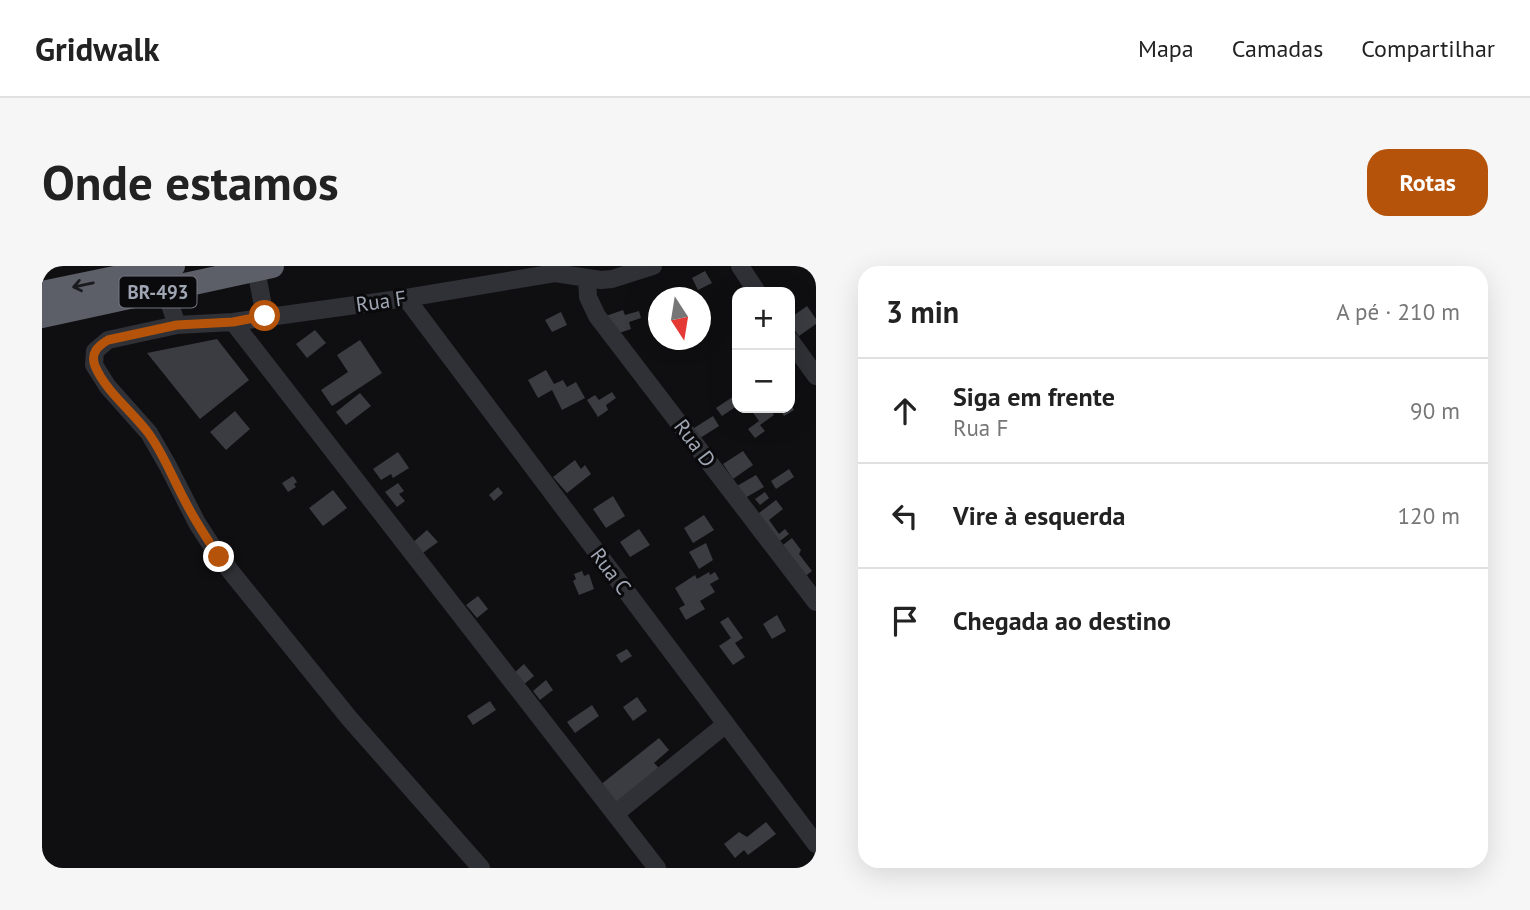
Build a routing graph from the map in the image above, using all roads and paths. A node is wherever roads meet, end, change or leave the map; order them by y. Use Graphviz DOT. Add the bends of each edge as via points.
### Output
graph roads {
  1 [pos="173,266"];
  2 [pos="653,266"];
  3 [pos="740,266"];
  4 [pos="264,268"];
  5 [pos="587,279"];
  6 [pos="754,287"];
  7 [pos="165,290"];
  8 [pos="42,293"];
  9 [pos="406,298"];
  10 [pos="42,316"];
  11 [pos="265,316"];
  12 [pos="233,322"];
  13 [pos="177,325"];
  14 [pos="795,347"];
  15 [pos="816,376"];
  16 [pos="816,602"];
  17 [pos="726,724"];
  18 [pos="615,814"];
  19 [pos="816,844"];
  20 [pos="481,868"];
  21 [pos="657,868"];
  1 -- 8 [label="highway, BR-493, one-way"];
  2 -- 5 [label="street, Rua F" via="612,279"];
  3 -- 6 [label="street"];
  4 -- 7 [label="highway, BR-493"];
  4 -- 11 [label="street"];
  5 -- 9 [label="street, Rua F" via="555,273"];
  5 -- 16 [label="street, Rua D" via="588,297 597,316"];
  7 -- 10 [label="highway, BR-493"];
  7 -- 13 [label="street"];
  9 -- 11 [label="street, Rua F"];
  9 -- 17 [label="street, Rua C"];
  11 -- 12 [label="street, Rua F"];
  12 -- 13 [label="street, Rua F"];
  12 -- 18 [label="street"];
  13 -- 20 [label="street, Rua F" via="108,340 95,351 94,365 149,433 219,557 349,718"];
  14 -- 15 [label="street"];
  17 -- 18 [label="street"];
  17 -- 19 [label="street, Rua C"];
  18 -- 21 [label="street"];
}
